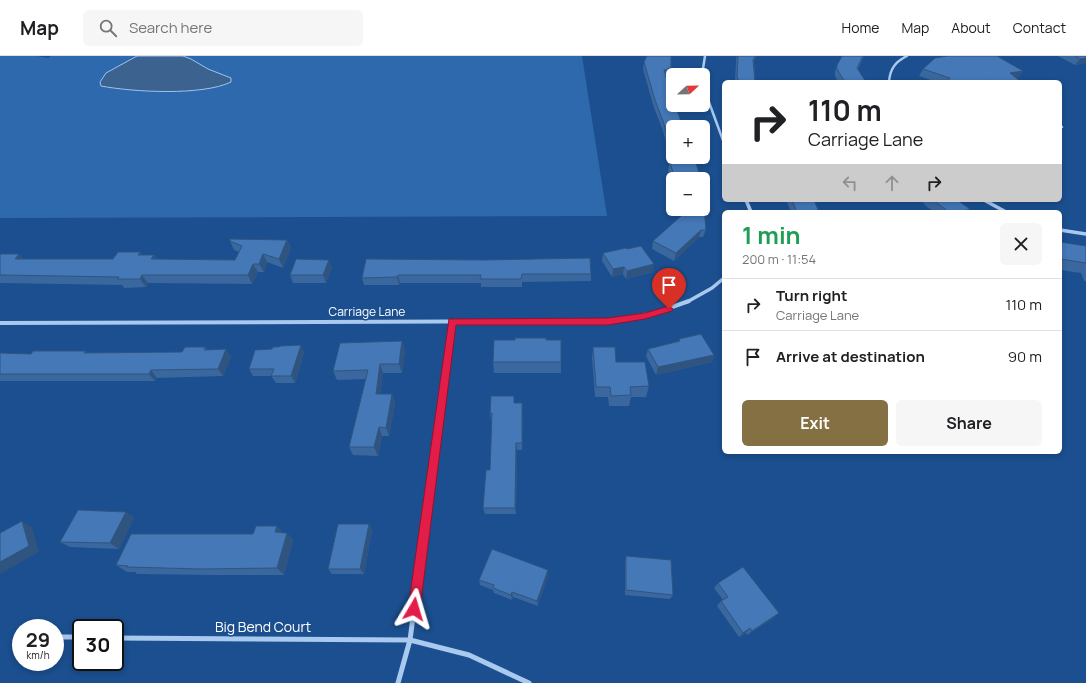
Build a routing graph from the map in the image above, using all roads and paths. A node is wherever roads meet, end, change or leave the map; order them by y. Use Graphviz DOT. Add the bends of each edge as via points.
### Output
graph roads {
  1 [pos="705,56"];
  2 [pos="908,56"];
  3 [pos="702,68"];
  4 [pos="889,80"];
  5 [pos="710,105"];
  6 [pos="722,138"];
  7 [pos="988,202"];
  8 [pos="1002,210"];
  9 [pos="1062,230"];
  10 [pos="1086,234"];
  11 [pos="722,279"];
  12 [pos="452,321"];
  13 [pos="0,323"];
  14 [pos="124,638"];
  15 [pos="410,640"];
  16 [pos="398,683"];
  17 [pos="529,683"];
  1 -- 3 [label="street"];
  2 -- 4 [label="street" via="892,65"];
  5 -- 6 [label="street"];
  7 -- 8 [label="street"];
  9 -- 10 [label="street"];
  11 -- 12 [label="street, Carriage Lane" via="693,300 645,316 608,321"];
  12 -- 13 [label="street, Carriage Lane"];
  12 -- 15 [label="street"];
  14 -- 15 [label="street, Big Bend Court"];
  15 -- 16 [label="street"];
  15 -- 17 [label="street, Big Bend Court" via="469,655"];
}
